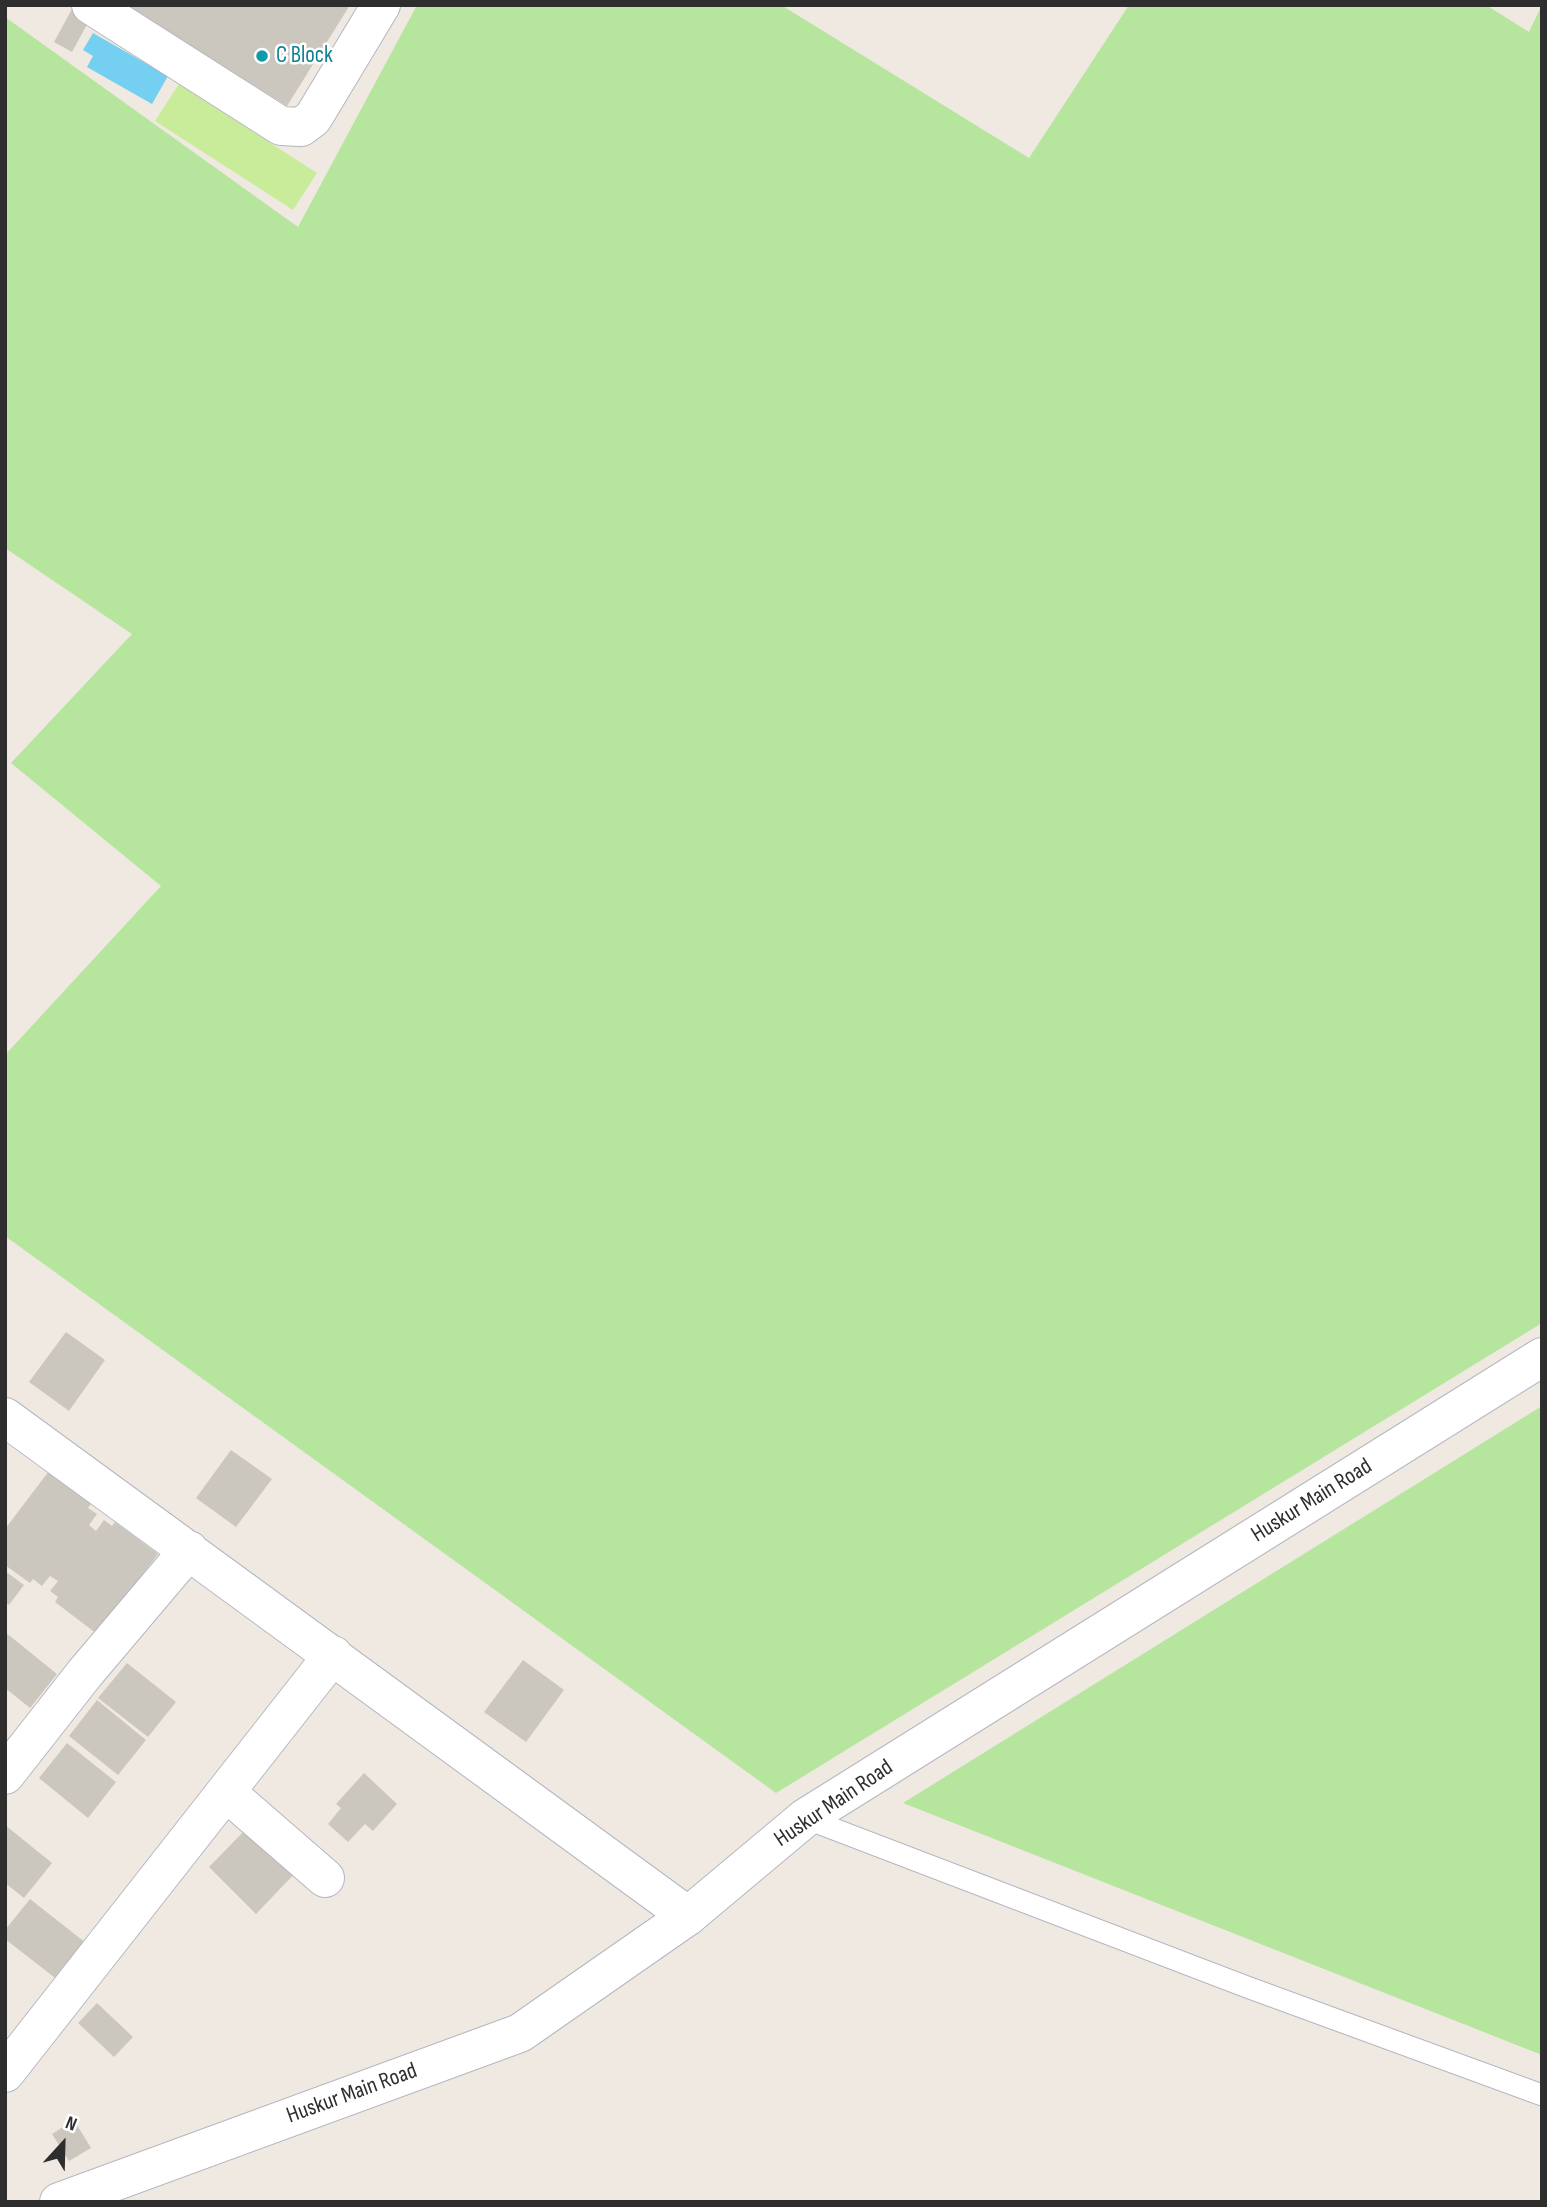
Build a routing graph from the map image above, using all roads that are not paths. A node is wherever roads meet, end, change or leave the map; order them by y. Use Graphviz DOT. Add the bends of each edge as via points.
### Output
graph roads {
  1 [pos="91,5"];
  2 [pos="381,5"];
  3 [pos="1542,1357"];
  4 [pos="12,1435"];
  5 [pos="189,1550"];
  6 [pos="332,1655"];
  7 [pos="5,1775"];
  8 [pos="226,1792"];
  9 [pos="805,1818"];
  10 [pos="325,1878"];
  11 [pos="688,1916"];
  12 [pos="5,2073"];
  13 [pos="1542,2095"];
  14 [pos="58,2202"];
  1 -- 2 [label="street" via="281,126 302,127 313,118"];
  3 -- 9 [label="street, Huskur Main Road"];
  4 -- 5 [label="street"];
  5 -- 6 [label="street"];
  5 -- 7 [label="street"];
  6 -- 8 [label="street"];
  6 -- 11 [label="street"];
  8 -- 10 [label="street"];
  8 -- 12 [label="street"];
  9 -- 11 [label="street, Huskur Main Road"];
  9 -- 13 [label="lane"];
  11 -- 14 [label="street, Huskur Main Road" via="520,2033"];
}
